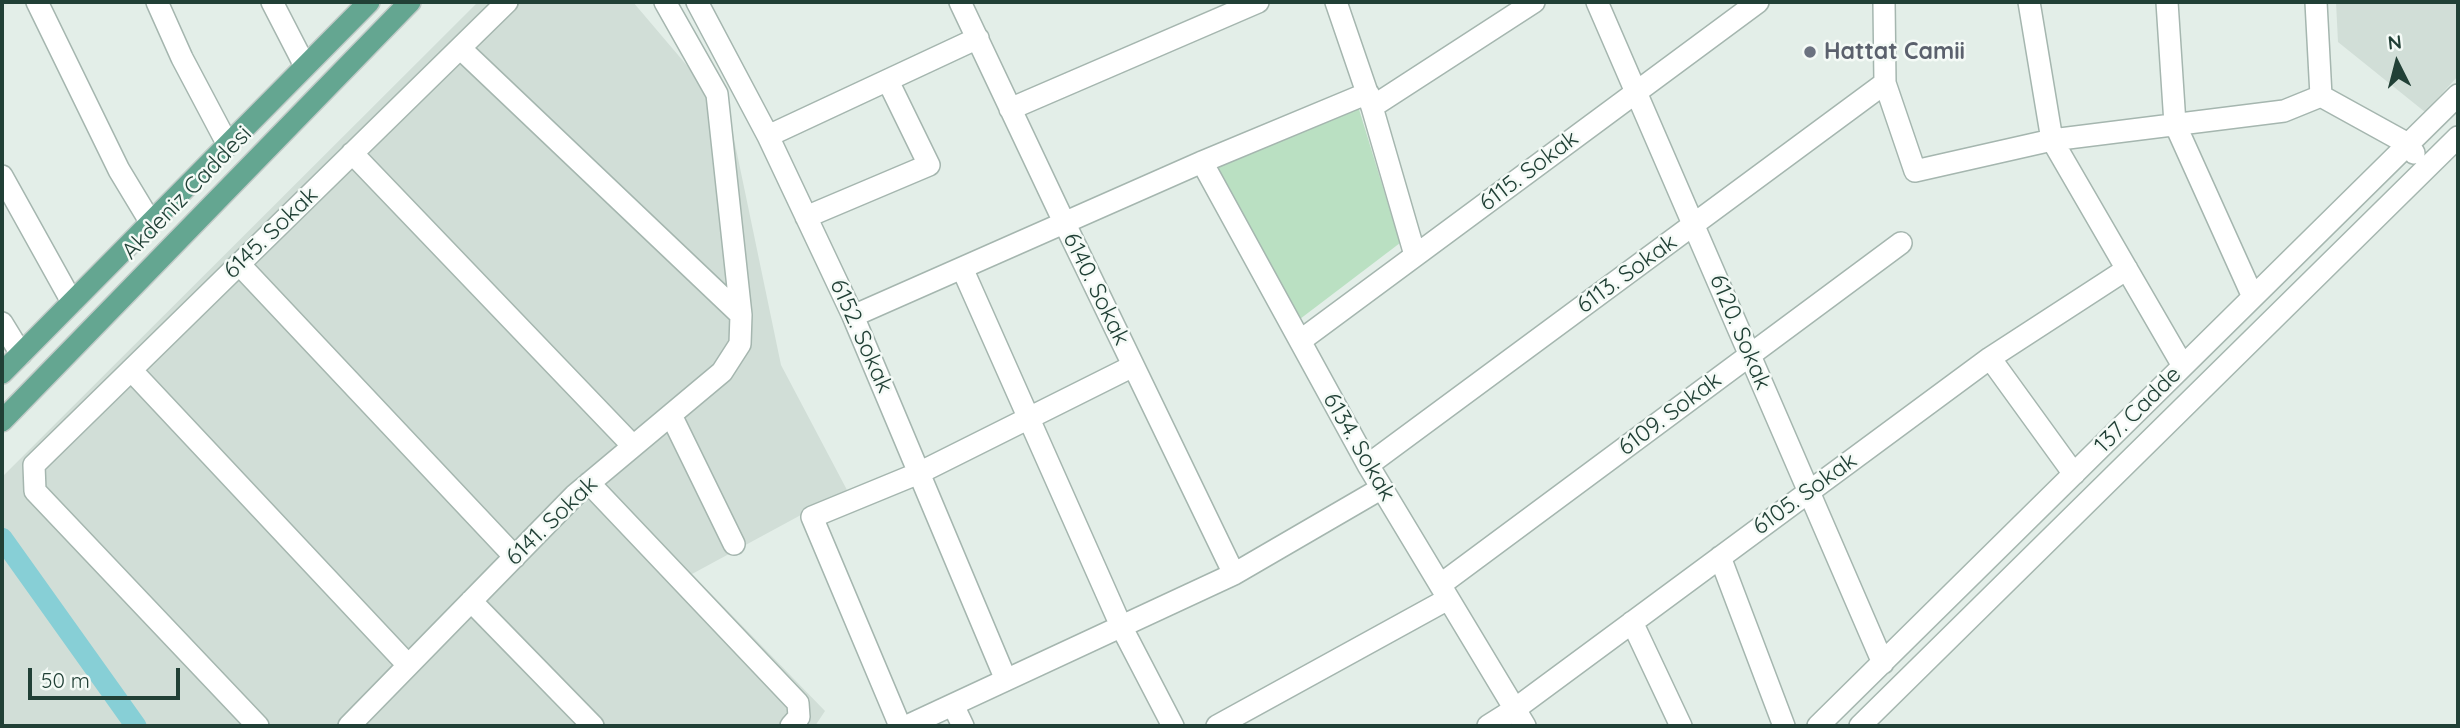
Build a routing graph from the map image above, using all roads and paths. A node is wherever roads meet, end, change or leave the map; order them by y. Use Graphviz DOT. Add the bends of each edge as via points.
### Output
graph roads {
  1 [pos="37,2"];
  2 [pos="157,2"];
  3 [pos="272,2"];
  4 [pos="369,2"];
  5 [pos="410,2"];
  6 [pos="507,2"];
  7 [pos="665,2"];
  8 [pos="697,2"];
  9 [pos="961,2"];
  10 [pos="1258,2"];
  11 [pos="1534,2"];
  12 [pos="1597,2"];
  13 [pos="1758,2"];
  14 [pos="1884,2"];
  15 [pos="2029,2"];
  16 [pos="2167,2"];
  17 [pos="2316,2"];
  18 [pos="1339,3"];
  19 [pos="978,38"];
  20 [pos="460,48"];
  21 [pos="305,66"];
  22 [pos="888,81"];
  23 [pos="1885,83"];
  24 [pos="1636,92"];
  25 [pos="2458,94"];
  26 [pos="2321,96"];
  27 [pos="1370,100"];
  28 [pos="1010,109"];
  29 [pos="2175,124"];
  30 [pos="768,136"];
  31 [pos="2458,137"];
  32 [pos="2052,140"];
  33 [pos="2408,144"];
  34 [pos="228,145"];
  35 [pos="352,153"];
  36 [pos="1202,162"];
  37 [pos="2426,169"];
  38 [pos="2,176"];
  39 [pos="807,218"];
  40 [pos="1064,222"];
  41 [pos="151,223"];
  42 [pos="1694,225"];
  43 [pos="1901,243"];
  44 [pos="1415,256"];
  45 [pos="239,264"];
  46 [pos="962,268"];
  47 [pos="2127,269"];
  48 [pos="2253,297"];
  49 [pos="72,302"];
  50 [pos="741,315"];
  51 [pos="853,316"];
  52 [pos="2,323"];
  53 [pos="1300,341"];
  54 [pos="21,354"];
  55 [pos="1749,355"];
  56 [pos="1990,358"];
  57 [pos="1133,366"];
  58 [pos="2183,366"];
  59 [pos="131,370"];
  60 [pos="2,373"];
  61 [pos="671,415"];
  62 [pos="1029,419"];
  63 [pos="2,421"];
  64 [pos="633,446"];
  65 [pos="1368,465"];
  66 [pos="919,473"];
  67 [pos="2074,474"];
  68 [pos="589,483"];
  69 [pos="1382,488"];
  70 [pos="1807,492"];
  71 [pos="734,544"];
  72 [pos="515,556"];
  73 [pos="1720,557"];
  74 [pos="1234,574"];
  75 [pos="1444,592"];
  76 [pos="471,601"];
  77 [pos="1632,622"];
  78 [pos="1121,626"];
  79 [pos="1882,663"];
  80 [pos="408,665"];
  81 [pos="1006,680"];
  82 [pos="953,705"];
  83 [pos="1520,718"];
  84 [pos="795,722"];
  85 [pos="258,726"];
  86 [pos="349,726"];
  87 [pos="593,726"];
  88 [pos="900,726"];
  89 [pos="907,726"];
  90 [pos="963,726"];
  91 [pos="1173,726"];
  92 [pos="1217,726"];
  93 [pos="1488,726"];
  94 [pos="1681,726"];
  95 [pos="1784,726"];
  96 [pos="1818,726"];
  97 [pos="1860,726"];
  1 -- 41 [label="street" via="119,170"];
  2 -- 34 [label="street"];
  3 -- 21 [label="street"];
  4 -- 21 [label="main road, Akdeniz Caddesi"];
  5 -- 63 [label="main road, Akdeniz Caddesi"];
  6 -- 20 [label="street, 6145. Sokak"];
  7 -- 50 [label="street, 6141. Sokak" via="717,94"];
  8 -- 30 [label="street, 6152. Sokak"];
  9 -- 19 [label="street, 6140. Sokak"];
  10 -- 28 [label="street"];
  11 -- 27 [label="street"];
  12 -- 24 [label="street, 6120. Sokak"];
  13 -- 24 [label="street, 6115. Sokak"];
  14 -- 23 [label="street"];
  15 -- 32 [label="street"];
  16 -- 29 [label="street"];
  17 -- 26 [label="street"];
  18 -- 27 [label="street"];
  19 -- 22 [label="street"];
  19 -- 28 [label="street, 6140. Sokak"];
  20 -- 35 [label="street, 6145. Sokak"];
  20 -- 50 [label="street"];
  21 -- 34 [label="main road, Akdeniz Caddesi"];
  22 -- 30 [label="street"];
  22 -- 39 [label="street" via="929,165"];
  23 -- 32 [label="street" via="1915,171"];
  23 -- 42 [label="street, 6113. Sokak"];
  24 -- 42 [label="street, 6120. Sokak"];
  24 -- 44 [label="street, 6115. Sokak"];
  25 -- 33 [label="street, 137. Cadde"];
  26 -- 29 [label="street" via="2284,111"];
  26 -- 33 [label="street"];
  27 -- 36 [label="street"];
  27 -- 44 [label="street"];
  28 -- 40 [label="street, 6140. Sokak"];
  29 -- 32 [label="street"];
  29 -- 48 [label="street"];
  30 -- 39 [label="street, 6152. Sokak"];
  31 -- 37 [label="street, 137. Cadde"];
  32 -- 47 [label="street"];
  33 -- 37 [label="street"];
  33 -- 48 [label="street, 137. Cadde"];
  34 -- 41 [label="main road, Akdeniz Caddesi"];
  35 -- 45 [label="street, 6145. Sokak"];
  35 -- 64 [label="street"];
  36 -- 40 [label="street"];
  36 -- 53 [label="street, 6134. Sokak"];
  37 -- 97 [label="street, 137. Cadde"];
  38 -- 49 [label="street"];
  39 -- 51 [label="street, 6152. Sokak"];
  40 -- 46 [label="street"];
  40 -- 57 [label="street, 6140. Sokak"];
  41 -- 49 [label="main road, Akdeniz Caddesi"];
  42 -- 55 [label="street, 6120. Sokak"];
  42 -- 65 [label="street, 6113. Sokak"];
  43 -- 55 [label="street, 6109. Sokak"];
  44 -- 53 [label="street, 6115. Sokak"];
  45 -- 59 [label="street, 6145. Sokak"];
  45 -- 72 [label="street"];
  46 -- 51 [label="street"];
  46 -- 62 [label="street"];
  47 -- 56 [label="street, 6105. Sokak"];
  47 -- 58 [label="street"];
  48 -- 58 [label="street, 137. Cadde"];
  49 -- 54 [label="main road, Akdeniz Caddesi"];
  50 -- 61 [label="street, 6141. Sokak" via="740,344 722,372"];
  51 -- 66 [label="street, 6152. Sokak"];
  52 -- 54 [label="street"];
  53 -- 65 [label="street, 6134. Sokak"];
  54 -- 60 [label="main road, Akdeniz Caddesi"];
  55 -- 70 [label="street, 6120. Sokak"];
  55 -- 75 [label="street, 6109. Sokak"];
  56 -- 67 [label="street"];
  56 -- 70 [label="street, 6105. Sokak"];
  57 -- 62 [label="street"];
  57 -- 74 [label="street, 6140. Sokak"];
  58 -- 67 [label="street, 137. Cadde"];
  59 -- 80 [label="street"];
  59 -- 85 [label="street, 6145. Sokak" via="34,465 35,491"];
  61 -- 64 [label="street, 6141. Sokak"];
  61 -- 71 [label="street"];
  62 -- 66 [label="street"];
  62 -- 78 [label="street"];
  64 -- 68 [label="street, 6141. Sokak"];
  65 -- 69 [label="street, 6134. Sokak"];
  66 -- 81 [label="street, 6152. Sokak"];
  66 -- 88 [label="street" via="812,517"];
  67 -- 79 [label="street, 137. Cadde"];
  68 -- 72 [label="street, 6141. Sokak"];
  68 -- 84 [label="street" via="798,703"];
  69 -- 74 [label="street"];
  69 -- 75 [label="street, 6134. Sokak"];
  70 -- 73 [label="street, 6105. Sokak"];
  70 -- 79 [label="street, 6120. Sokak"];
  72 -- 76 [label="street, 6141. Sokak"];
  73 -- 77 [label="street, 6105. Sokak"];
  73 -- 95 [label="street"];
  74 -- 78 [label="street"];
  75 -- 83 [label="street, 6134. Sokak"];
  75 -- 92 [label="street, 6109. Sokak"];
  76 -- 80 [label="street, 6141. Sokak"];
  76 -- 87 [label="street"];
  77 -- 83 [label="street, 6105. Sokak"];
  77 -- 94 [label="street"];
  78 -- 81 [label="street"];
  78 -- 91 [label="street"];
  79 -- 96 [label="street, 137. Cadde"];
  80 -- 86 [label="street, 6141. Sokak"];
  81 -- 82 [label="street"];
  82 -- 89 [label="street"];
  82 -- 90 [label="street"];
  83 -- 93 [label="street, 6105. Sokak"];
}
